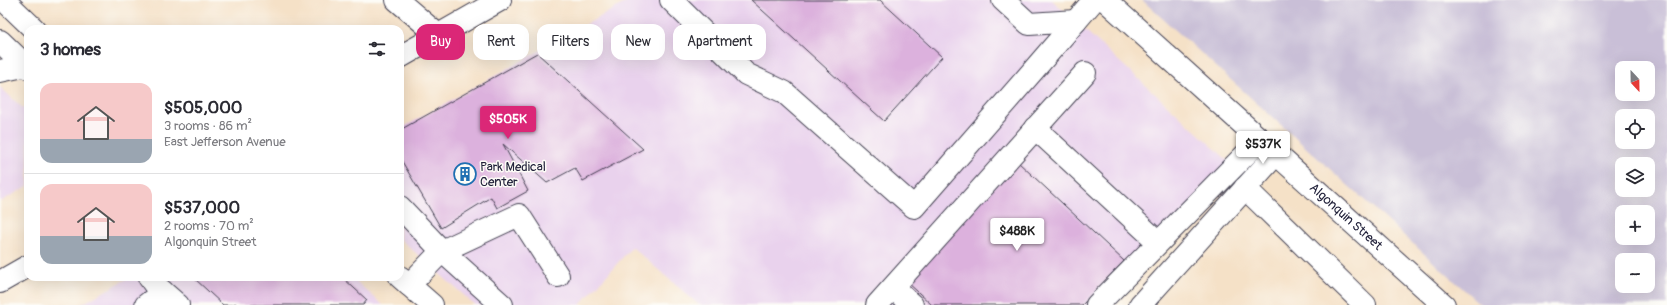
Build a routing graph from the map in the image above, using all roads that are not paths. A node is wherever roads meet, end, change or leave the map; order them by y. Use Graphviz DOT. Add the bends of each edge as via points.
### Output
graph roads {
  1 [pos="4,0"];
  2 [pos="398,0"];
  3 [pos="500,0"];
  4 [pos="671,0"];
  5 [pos="1003,0"];
  6 [pos="1094,0"];
  7 [pos="1105,0"];
  8 [pos="1076,21"];
  9 [pos="425,24"];
  10 [pos="459,24"];
  11 [pos="30,25"];
  12 [pos="0,41"];
  13 [pos="416,48"];
  14 [pos="404,55"];
  15 [pos="24,62"];
  16 [pos="24,67"];
  17 [pos="0,71"];
  18 [pos="1085,73"];
  19 [pos="1035,128"];
  20 [pos="1268,147"];
  21 [pos="1245,188"];
  22 [pos="404,211"];
  23 [pos="1158,242"];
  24 [pos="442,251"];
  25 [pos="24,268"];
  26 [pos="558,276"];
  27 [pos="405,281"];
  28 [pos="0,282"];
  29 [pos="893,288"];
  30 [pos="432,305"];
  31 [pos="502,305"];
  32 [pos="877,305"];
  33 [pos="912,305"];
  34 [pos="1097,305"];
  35 [pos="1140,305"];
  36 [pos="1365,305"];
  37 [pos="1444,305"];
  1 -- 11 [label="street"];
  2 -- 9 [label="street"];
  3 -- 10 [label="street"];
  4 -- 8 [label="street" via="746,74 784,92 914,207"];
  5 -- 8 [label="street" via="1029,24"];
  6 -- 8 [label="street"];
  7 -- 20 [label="street, Algonquin Street"];
  12 -- 15 [label="street"];
  13 -- 14 [label="street"];
  16 -- 17 [label="street"];
  18 -- 19 [label="street"];
  19 -- 23 [label="street"];
  19 -- 29 [label="street"];
  20 -- 21 [label="street"];
  20 -- 23 [label="street"];
  20 -- 37 [label="street, Algonquin Street"];
  21 -- 35 [label="street"];
  21 -- 36 [label="street"];
  22 -- 24 [label="street"];
  23 -- 34 [label="street"];
  24 -- 26 [label="street" via="519,215"];
  24 -- 27 [label="street"];
  24 -- 31 [label="street"];
  25 -- 28 [label="street"];
  27 -- 30 [label="street"];
  29 -- 32 [label="street"];
  29 -- 33 [label="street"];
}
